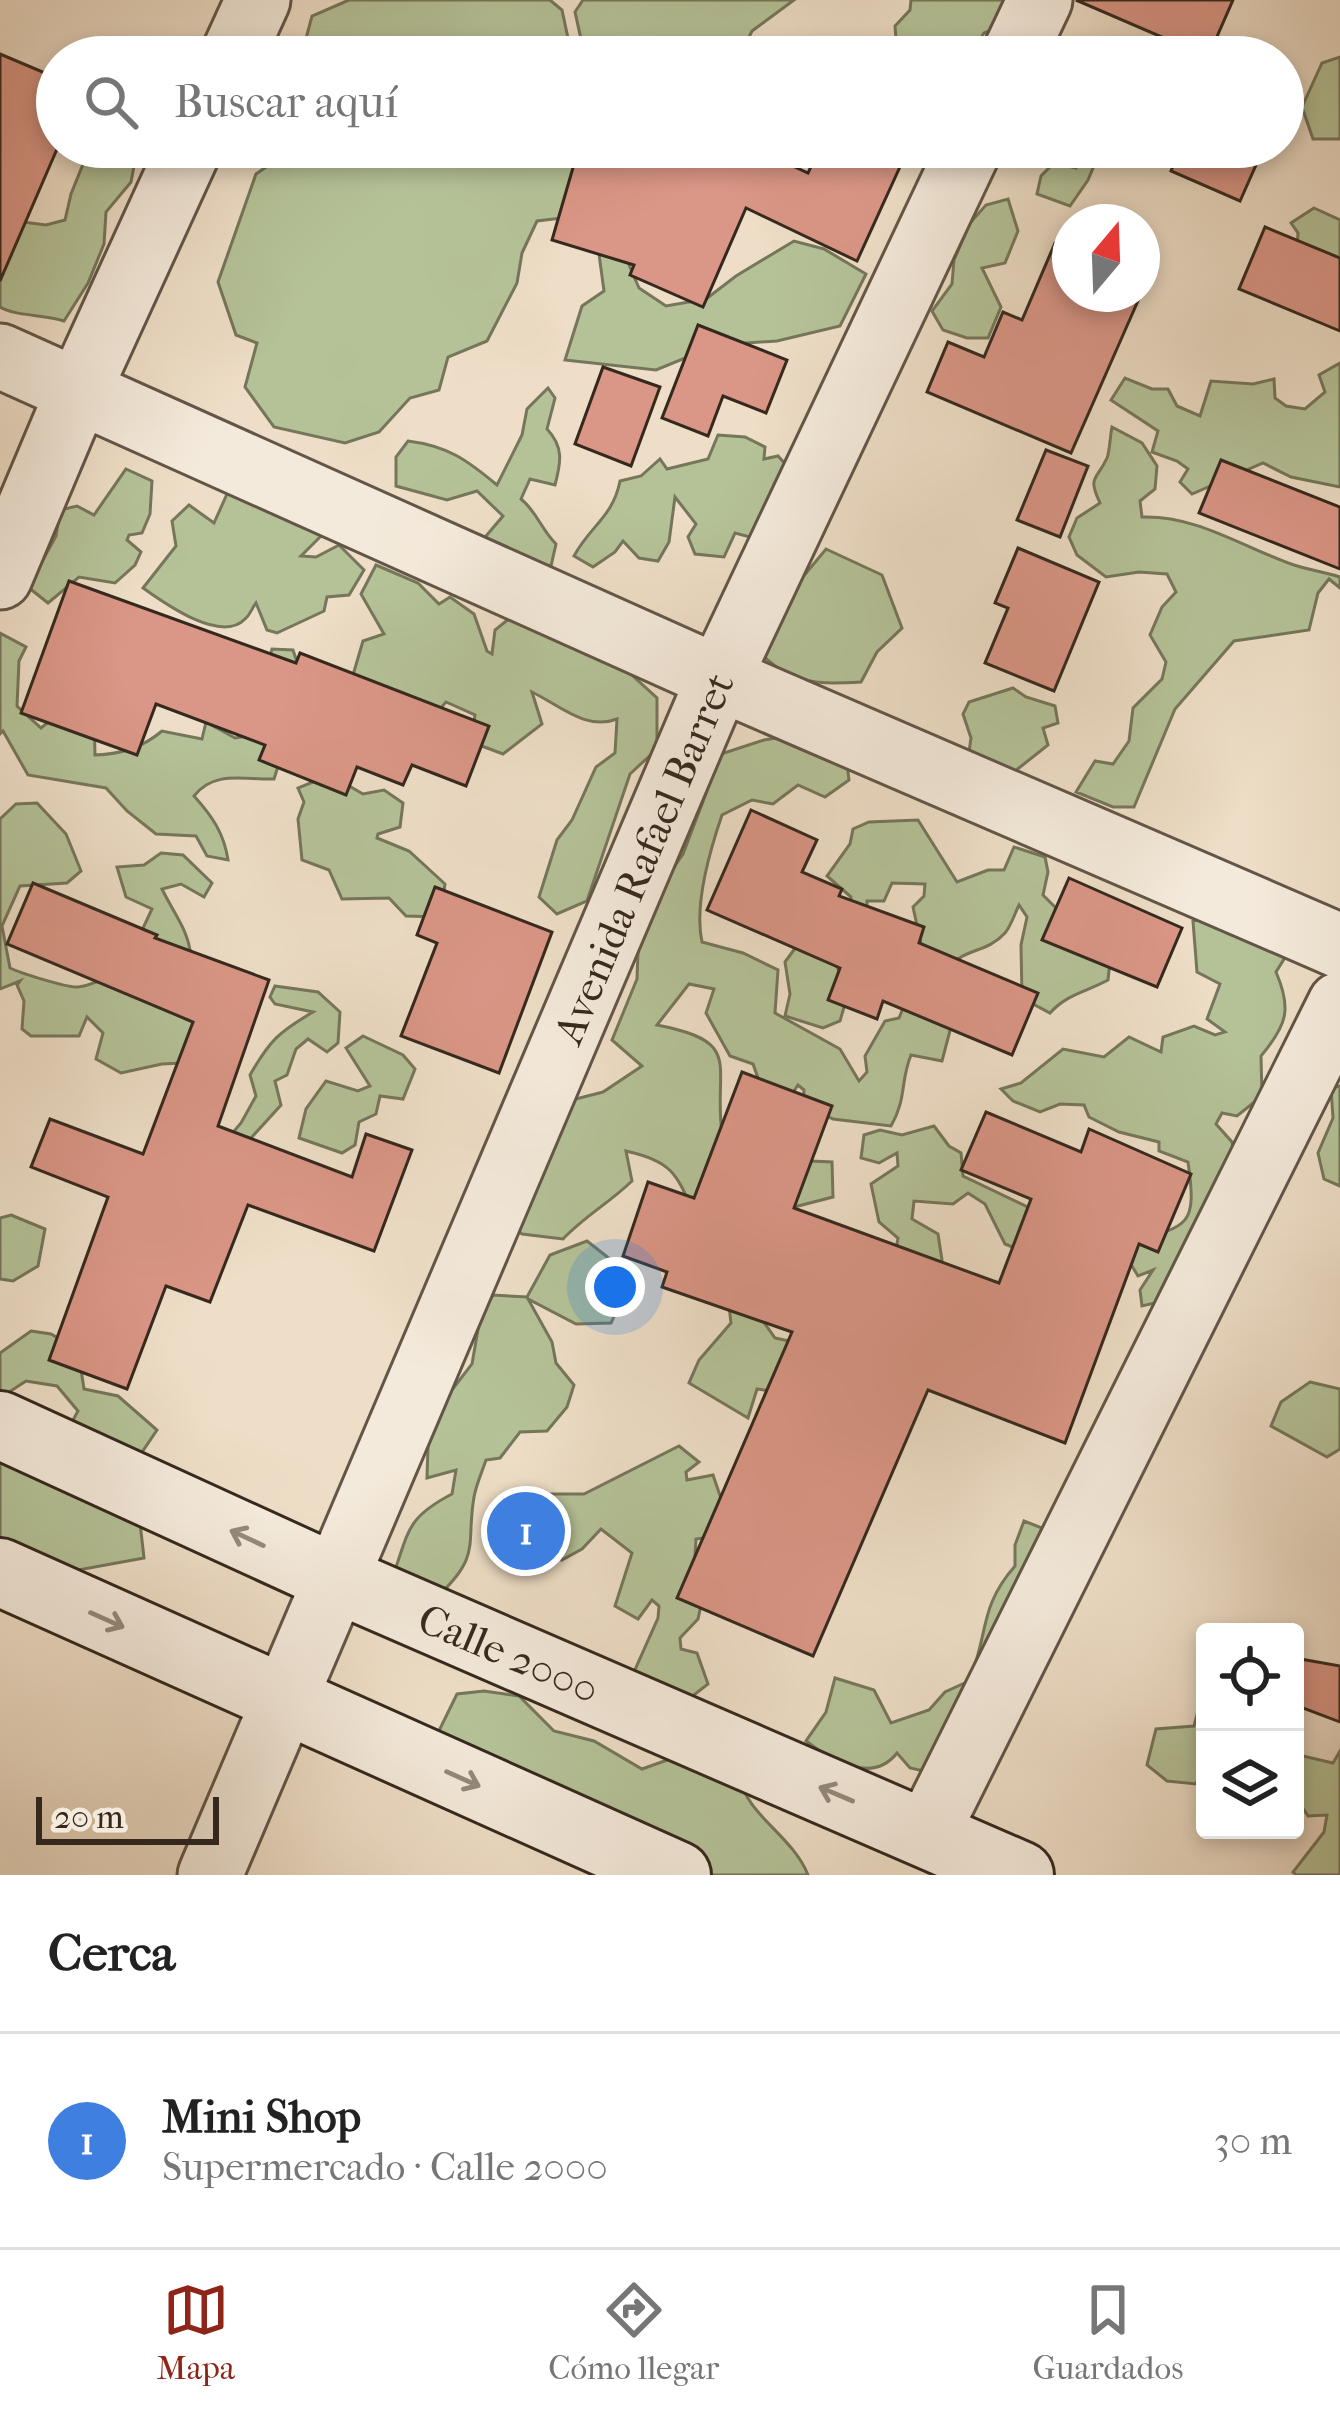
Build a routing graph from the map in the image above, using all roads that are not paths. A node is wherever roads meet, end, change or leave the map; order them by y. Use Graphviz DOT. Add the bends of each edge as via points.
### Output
graph roads {
  1 [pos="258,0"];
  2 [pos="1040,0"];
  3 [pos="242,36"];
  4 [pos="1023,36"];
  5 [pos="180,168"];
  6 [pos="960,168"];
  7 [pos="0,356"];
  8 [pos="78,392"];
  9 [pos="0,577"];
  10 [pos="719,678"];
  11 [pos="1340,946"];
  12 [pos="1340,1004"];
  13 [pos="0,1425"];
  14 [pos="0,1573"];
  15 [pos="337,1579"];
  16 [pos="286,1700"];
  17 [pos="927,1833"];
  18 [pos="210,1875"];
  19 [pos="677,1875"];
  20 [pos="1020,1875"];
  1 -- 3 [label="street"];
  2 -- 4 [label="street"];
  5 -- 8 [label="street"];
  6 -- 10 [label="street, Avenida Rafael Barret"];
  7 -- 8 [label="street"];
  8 -- 9 [label="street"];
  8 -- 10 [label="street"];
  10 -- 11 [label="street"];
  10 -- 15 [label="street, Avenida Rafael Barret"];
  12 -- 17 [label="street"];
  15 -- 13 [label="street, Calle 2000, one-way"];
  14 -- 16 [label="street, one-way"];
  15 -- 16 [label="street, Avenida Rafael Barret"];
  17 -- 15 [label="street, Calle 2000, one-way"];
  16 -- 18 [label="street, Avenida Rafael Barret"];
  16 -- 19 [label="street, one-way"];
  17 -- 20 [label="street, Calle 2000"];
}
